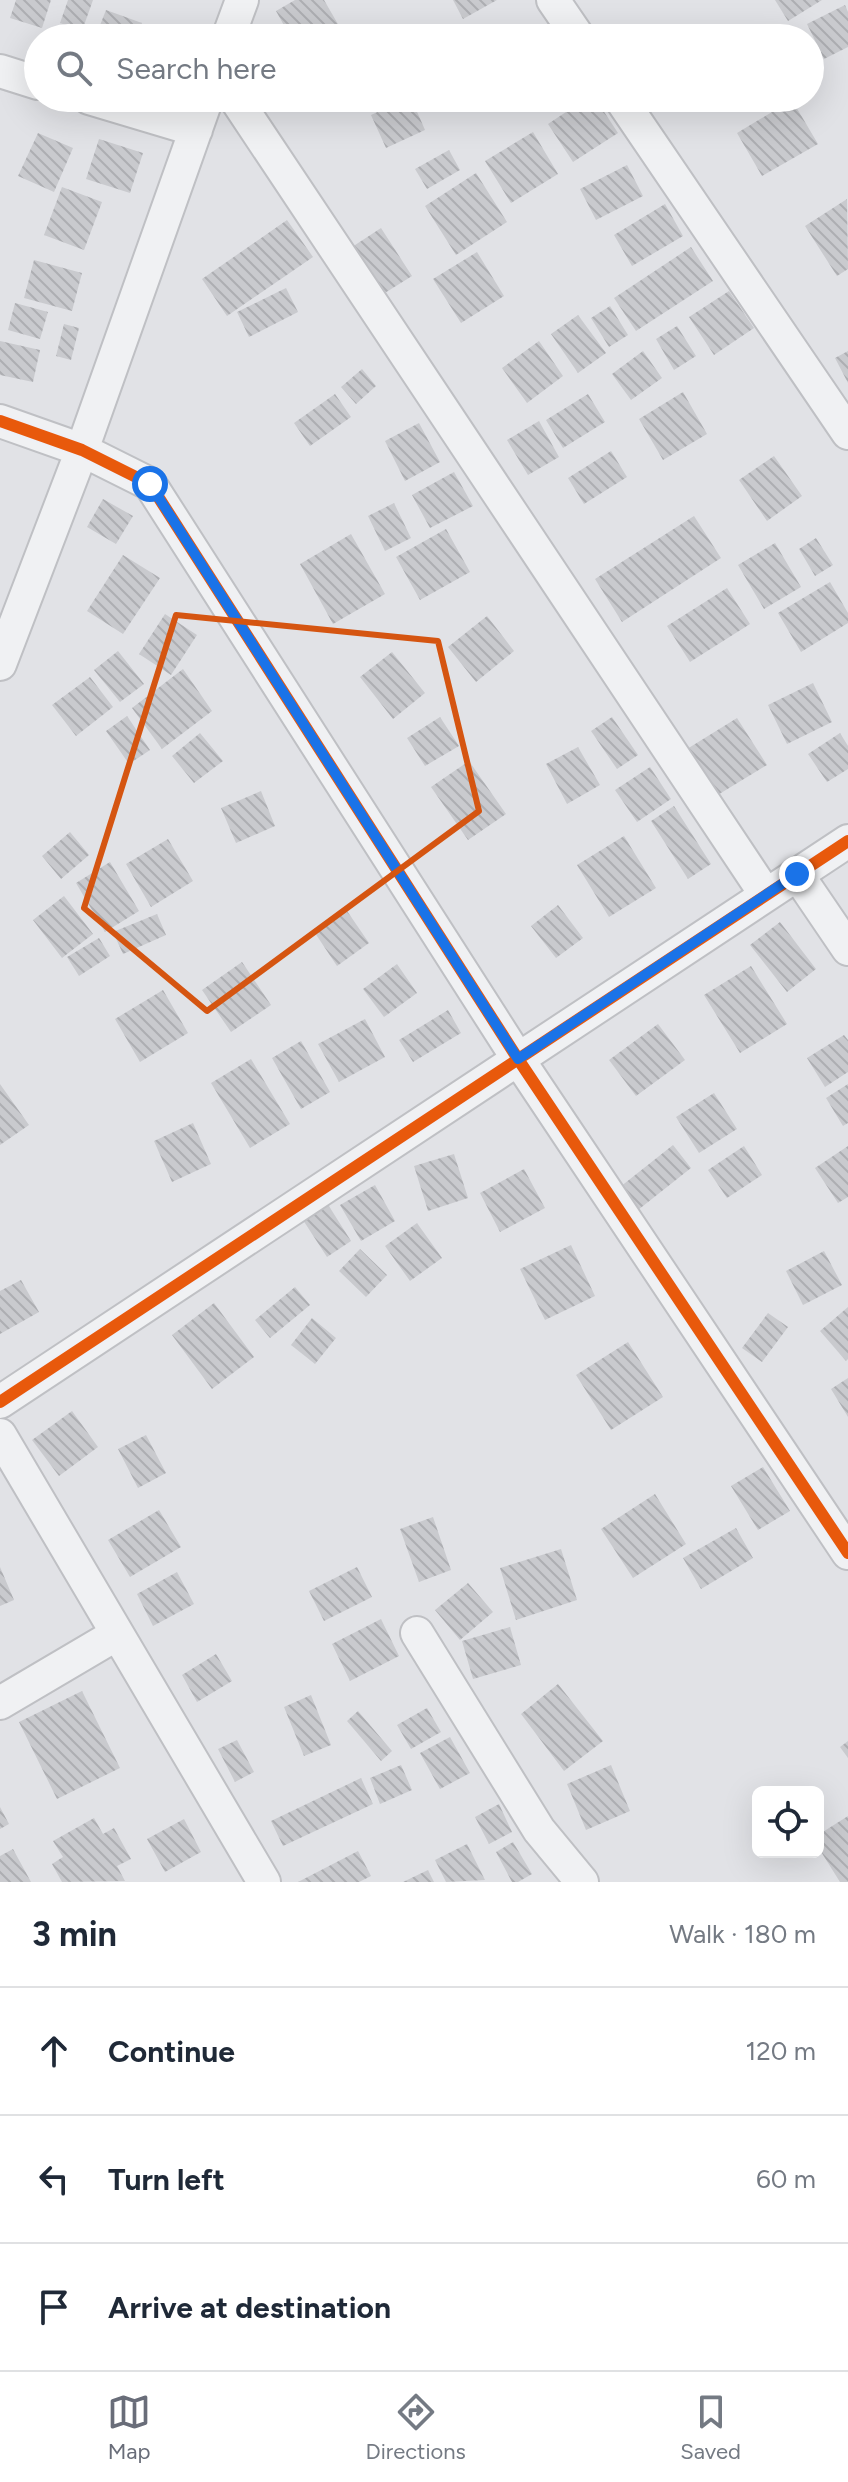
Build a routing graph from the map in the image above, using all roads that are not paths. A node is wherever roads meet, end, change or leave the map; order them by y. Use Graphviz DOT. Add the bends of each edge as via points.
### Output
graph roads {
  1 [pos="242,0"];
  2 [pos="553,0"];
  3 [pos="233,24"];
  4 [pos="569,24"];
  5 [pos="0,71"];
  6 [pos="24,79"];
  7 [pos="136,112"];
  8 [pos="202,112"];
  9 [pos="244,112"];
  10 [pos="630,112"];
  11 [pos="196,130"];
  12 [pos="0,421"];
  13 [pos="848,433"];
  14 [pos="82,450"];
  15 [pos="0,664"];
  16 [pos="848,841"];
  17 [pos="797,874"];
  18 [pos="766,895"];
  19 [pos="848,949"];
  20 [pos="518,1059"];
  21 [pos="0,1402"];
  22 [pos="0,1435"];
  23 [pos="848,1553"];
  24 [pos="417,1633"];
  25 [pos="117,1634"];
  26 [pos="0,1703"];
  27 [pos="264,1882"];
  28 [pos="582,1882"];
  1 -- 3 [label="street"];
  2 -- 4 [label="street"];
  5 -- 6 [label="street"];
  7 -- 11 [label="street"];
  8 -- 11 [label="street"];
  9 -- 18 [label="street"];
  10 -- 13 [label="street"];
  11 -- 14 [label="street"];
  12 -- 14 [label="street"];
  14 -- 15 [label="street"];
  14 -- 20 [label="street" via="150,484"];
  16 -- 17 [label="street"];
  17 -- 18 [label="street"];
  17 -- 19 [label="street"];
  18 -- 20 [label="street"];
  20 -- 21 [label="street"];
  20 -- 23 [label="street"];
  22 -- 25 [label="street"];
  24 -- 28 [label="street" via="539,1830"];
  25 -- 26 [label="street"];
  25 -- 27 [label="street"];
}
